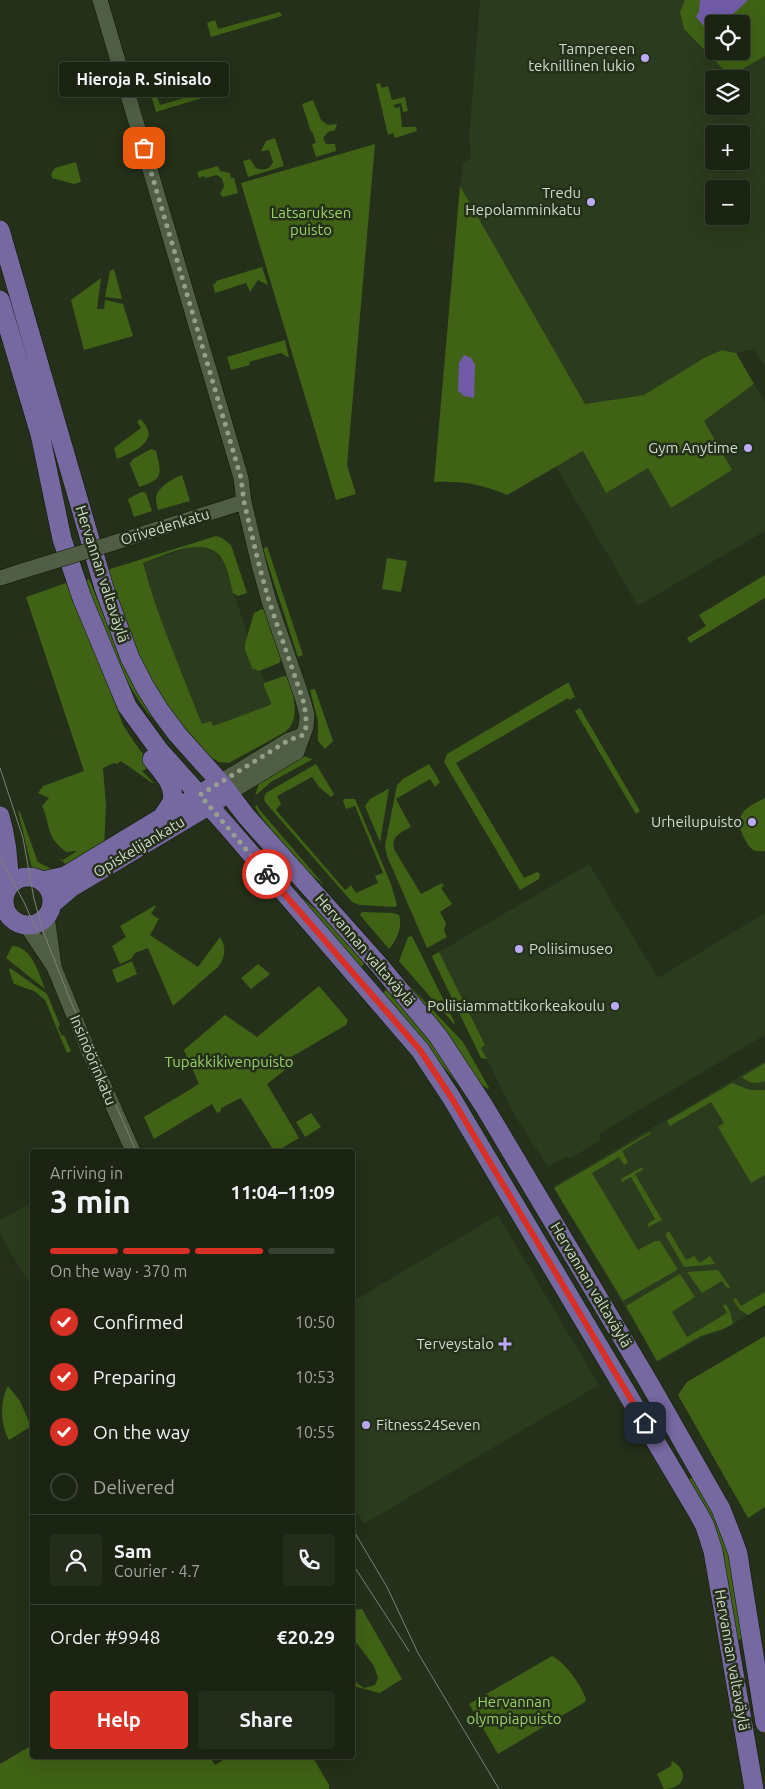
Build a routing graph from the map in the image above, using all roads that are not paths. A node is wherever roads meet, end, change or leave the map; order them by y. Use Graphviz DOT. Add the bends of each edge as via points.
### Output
graph roads {
  1 [pos="100,0"];
  2 [pos="0,230"];
  3 [pos="0,300"];
  4 [pos="244,502"];
  5 [pos="0,578"];
  6 [pos="113,675"];
  7 [pos="224,788"];
  8 [pos="204,800"];
  9 [pos="161,818"];
  10 [pos="2,823"];
  11 [pos="37,879"];
  12 [pos="4,895"];
  13 [pos="49,910"];
  14 [pos="14,924"];
  15 [pos="54,968"];
  16 [pos="132,1149"];
  17 [pos="765,1723"];
  18 [pos="754,1789"];
  1 -- 4 [label="street" via="241,478"];
  2 -- 7 [label="main road, Hervannan valtaväylä" via="122,641 160,711"];
  3 -- 6 [label="main road, Hervannan valtaväylä" via="40,434 62,538"];
  4 -- 5 [label="street, Orivedenkatu, bridge"];
  4 -- 7 [label="street" via="269,601 303,700 306,727 303,735 289,740"];
  6 -- 8 [label="main road, Hervannan valtaväylä" via="135,720"];
  6 -- 9 [label="main road" via="125,720 170,783 172,802"];
  7 -- 8 [label="main road, Opiskelijankatu"];
  7 -- 17 [label="main road, Hervannan valtaväylä" via="372,957 455,1059 638,1364 721,1509 738,1554"];
  8 -- 9 [label="main road, Opiskelijankatu"];
  8 -- 13 [label="main road, Opiskelijankatu" via="72,887"];
  8 -- 18 [label="main road, Hervannan valtaväylä" via="420,1050 705,1526 713,1551"];
  9 -- 11 [label="main road, Opiskelijankatu" via="65,876"];
  10 -- 11 [label="main road" via="20,860"];
  10 -- 12 [label="main road" via="9,863"];
  11 -- 12 [label="main road" via="19,878"];
  11 -- 13 [label="main road" via="50,891"];
  12 -- 14 [label="main road" via="6,911"];
  13 -- 14 [label="main road" via="37,923"];
  13 -- 15 [label="street, Insinöörinkatu"];
  14 -- 15 [label="street, Insinöörinkatu"];
  15 -- 16 [label="street, Insinöörinkatu"];
}
